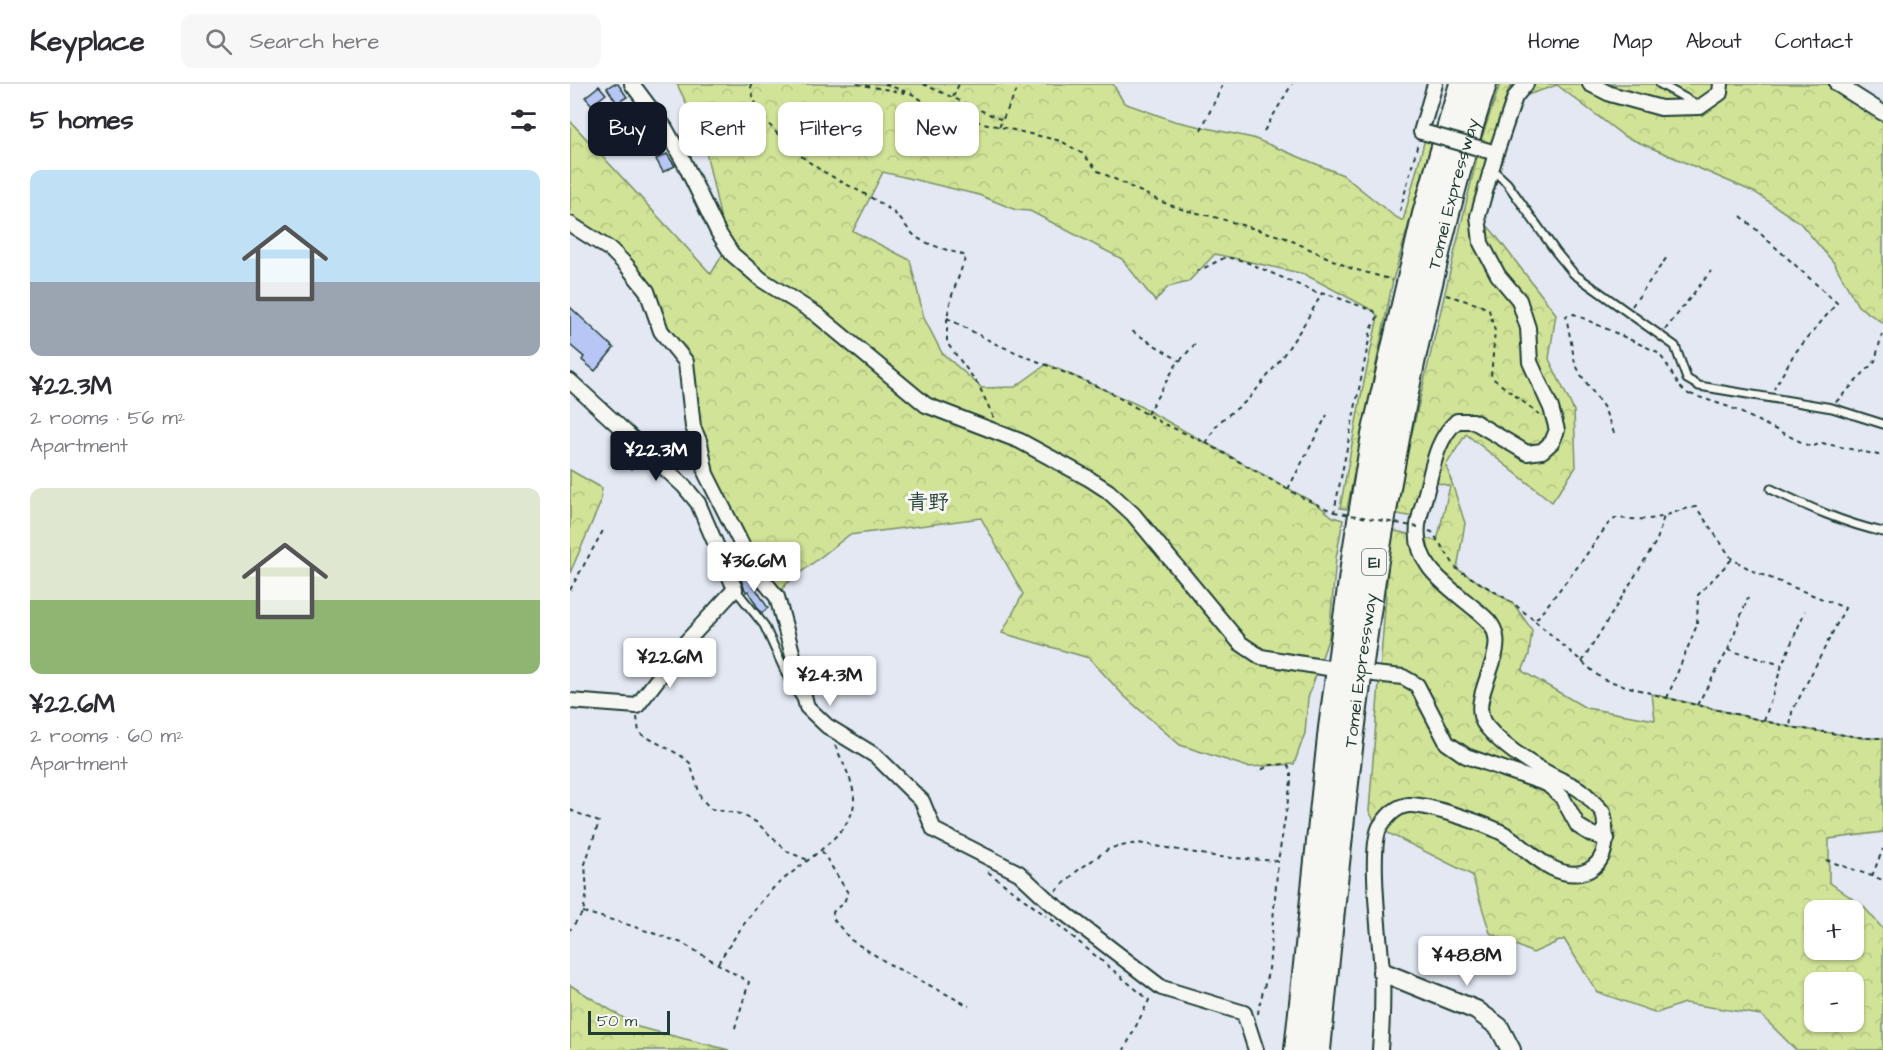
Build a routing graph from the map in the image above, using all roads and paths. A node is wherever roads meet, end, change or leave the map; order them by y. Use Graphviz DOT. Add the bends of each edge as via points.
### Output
graph roads {
  1 [pos="632,84"];
  2 [pos="750,84"];
  3 [pos="857,84"];
  4 [pos="885,84"];
  5 [pos="923,84"];
  6 [pos="959,84"];
  7 [pos="1020,84"];
  8 [pos="1223,84"];
  9 [pos="1292,84"];
  10 [pos="1435,84"];
  11 [pos="1462,84"];
  12 [pos="1484,84"];
  13 [pos="1526,84"];
  14 [pos="1590,84"];
  15 [pos="1660,84"];
  16 [pos="1721,84"];
  17 [pos="1838,84"];
  18 [pos="912,94"];
  19 [pos="953,97"];
  20 [pos="1700,107"];
  21 [pos="1883,113"];
  22 [pos="1002,120"];
  23 [pos="999,127"];
  24 [pos="1201,130"];
  25 [pos="1264,131"];
  26 [pos="1424,133"];
  27 [pos="1492,152"];
  28 [pos="1493,170"];
  29 [pos="1400,211"];
  30 [pos="1741,216"];
  31 [pos="570,224"];
  32 [pos="1667,257"];
  33 [pos="1711,271"];
  34 [pos="1192,274"];
  35 [pos="1393,280"];
  36 [pos="1322,293"];
  37 [pos="1444,294"];
  38 [pos="1628,312"];
  39 [pos="947,318"];
  40 [pos="1132,331"];
  41 [pos="1882,334"];
  42 [pos="1662,335"];
  43 [pos="1196,343"];
  44 [pos="1180,361"];
  45 [pos="1687,379"];
  46 [pos="570,381"];
  47 [pos="1689,394"];
  48 [pos="1769,398"];
  49 [pos="1832,408"];
  50 [pos="1147,414"];
  51 [pos="1327,415"];
  52 [pos="1883,424"];
  53 [pos="1557,430"];
  54 [pos="999,432"];
  55 [pos="1614,434"];
  56 [pos="1206,443"];
  57 [pos="1883,456"];
  58 [pos="1287,489"];
  59 [pos="1771,489"];
  60 [pos="1334,512"];
  61 [pos="1664,516"];
  62 [pos="605,527"];
  63 [pos="1418,527"];
  64 [pos="1883,532"];
  65 [pos="1731,559"];
  66 [pos="735,589"];
  67 [pos="570,590"];
  68 [pos="1748,597"];
  69 [pos="1805,611"];
  70 [pos="1535,621"];
  71 [pos="1728,650"];
  72 [pos="1582,663"];
  73 [pos="1782,665"];
  74 [pos="1328,668"];
  75 [pos="1374,674"];
  76 [pos="1667,698"];
  77 [pos="570,701"];
  78 [pos="1697,705"];
  79 [pos="637,706"];
  80 [pos="807,707"];
  81 [pos="1764,721"];
  82 [pos="827,726"];
  83 [pos="1790,727"];
  84 [pos="1883,738"];
  85 [pos="1258,772"];
  86 [pos="570,810"];
  87 [pos="1607,839"];
  88 [pos="1883,849"];
  89 [pos="822,851"];
  90 [pos="808,860"];
  91 [pos="1826,860"];
  92 [pos="1278,861"];
  93 [pos="982,868"];
  94 [pos="1872,876"];
  95 [pos="1883,880"];
  96 [pos="1047,900"];
  97 [pos="582,912"];
  98 [pos="570,930"];
  99 [pos="718,963"];
  100 [pos="1382,972"];
  101 [pos="969,1005"];
  102 [pos="1258,1020"];
  103 [pos="734,1031"];
  104 [pos="1124,1050"];
  105 [pos="1256,1050"];
  106 [pos="1297,1050"];
  107 [pos="1318,1050"];
  108 [pos="1380,1050"];
  109 [pos="1511,1050"];
  1 -- 54 [label="street" via="664,128 732,254 762,280 816,314 926,405"];
  2 -- 39 [label="path" via="755,104 795,151 894,213 916,237 966,256"];
  3 -- 18 [label="path"];
  4 -- 18 [label="path"];
  5 -- 19 [label="path"];
  6 -- 19 [label="path"];
  7 -- 22 [label="path"];
  8 -- 24 [label="path"];
  9 -- 25 [label="path"];
  10 -- 26 [label="street"];
  11 -- 106 [label="highway, Tomei Expressway / E1" via="1425,214 1374,435 1354,552"];
  12 -- 107 [label="highway, Tomei Expressway / E1" via="1418,331 1375,556 1351,730"];
  13 -- 27 [label="street" via="1515,97"];
  14 -- 20 [label="street" via="1660,108"];
  15 -- 20 [label="lane"];
  16 -- 20 [label="street" via="1720,93"];
  17 -- 21 [label="street"];
  18 -- 23 [label="path" via="944,114"];
  19 -- 22 [label="path"];
  22 -- 23 [label="path"];
  23 -- 35 [label="path" via="1060,141 1083,154 1098,171 1173,206 1286,238 1350,268"];
  26 -- 27 [label="street, bridge"];
  26 -- 29 [label="path"];
  27 -- 28 [label="street"];
  28 -- 38 [label="lane" via="1507,183 1574,274"];
  28 -- 53 [label="street" via="1478,216 1481,243 1498,275 1520,300 1528,328 1530,362"];
  30 -- 48 [label="path" via="1837,303 1794,354"];
  31 -- 80 [label="street" via="611,250 627,266 647,291 661,331 686,363 693,427 706,474 754,568 777,597"];
  32 -- 38 [label="path"];
  33 -- 42 [label="path"];
  34 -- 36 [label="path" via="1226,257"];
  36 -- 56 [label="path" via="1287,350 1251,396 1221,421"];
  36 -- 60 [label="path" via="1374,311 1378,316 1371,330"];
  37 -- 53 [label="path" via="1489,310 1495,331 1491,377"];
  38 -- 42 [label="lane"];
  39 -- 50 [label="path" via="996,344 1097,386"];
  39 -- 54 [label="path" via="947,343 978,384"];
  40 -- 44 [label="path"];
  41 -- 49 [label="path" via="1875,361"];
  42 -- 45 [label="lane" via="1675,346"];
  43 -- 44 [label="path"];
  44 -- 50 [label="path"];
  45 -- 47 [label="path"];
  45 -- 48 [label="lane" via="1699,386"];
  46 -- 66 [label="street" via="698,503"];
  47 -- 55 [label="path" via="1674,380 1663,357 1655,351 1574,314 1566,316 1575,363 1604,408"];
  47 -- 57 [label="path" via="1732,408 1811,447 1822,443"];
  48 -- 49 [label="lane"];
  49 -- 52 [label="lane"];
  50 -- 56 [label="path"];
  51 -- 58 [label="path"];
  53 -- 63 [label="street" via="1542,451 1527,453 1473,421 1457,421 1447,430 1435,455"];
  54 -- 74 [label="street" via="1108,491 1132,514 1240,643 1261,657"];
  56 -- 58 [label="path"];
  58 -- 60 [label="path"];
  59 -- 64 [label="lane" via="1854,526"];
  60 -- 63 [label="path, bridge"];
  61 -- 65 [label="path" via="1696,507"];
  61 -- 70 [label="path" via="1616,518 1608,524"];
  61 -- 72 [label="path" via="1657,540"];
  62 -- 67 [label="path"];
  63 -- 70 [label="path" via="1432,532 1457,569 1514,603"];
  63 -- 87 [label="street" via="1421,554 1430,572 1490,622 1496,636 1480,704 1483,722 1519,756 1582,789 1603,813"];
  65 -- 76 [label="path" via="1698,595 1697,625"];
  65 -- 83 [label="path" via="1845,608 1792,712"];
  66 -- 79 [label="street" via="686,642"];
  66 -- 80 [label="lane" via="764,625 791,684"];
  68 -- 71 [label="path"];
  69 -- 73 [label="path"];
  70 -- 72 [label="path"];
  71 -- 73 [label="path"];
  71 -- 78 [label="path"];
  72 -- 76 [label="path" via="1602,679"];
  73 -- 81 [label="path"];
  75 -- 87 [label="street" via="1403,677 1417,685 1447,743 1466,756 1547,784 1562,797 1578,826"];
  76 -- 78 [label="path"];
  77 -- 79 [label="street"];
  78 -- 81 [label="path"];
  79 -- 90 [label="path" via="639,733 690,763 701,798 711,809 741,814 756,822 788,852"];
  80 -- 82 [label="street"];
  81 -- 83 [label="path"];
  82 -- 89 [label="path" via="846,770 854,803 848,819"];
  82 -- 96 [label="street" via="876,756 922,801 934,830 1018,873"];
  83 -- 84 [label="path"];
  85 -- 92 [label="path" via="1270,765 1287,764 1291,771"];
  86 -- 97 [label="path" via="599,822 585,864 587,893"];
  87 -- 100 [label="street" via="1600,862 1586,873 1571,875 1551,868 1490,826 1422,807 1408,805 1392,811 1378,828 1376,850"];
  88 -- 94 [label="path"];
  89 -- 90 [label="path"];
  89 -- 101 [label="path" via="848,893 833,912 834,920 851,940"];
  90 -- 99 [label="path" via="768,892"];
  91 -- 94 [label="path"];
  92 -- 96 [label="path" via="1219,857 1138,843 1110,848 1077,870"];
  92 -- 102 [label="path" via="1269,969"];
  93 -- 104 [label="path" via="1149,1000"];
  94 -- 95 [label="path"];
  96 -- 105 [label="street" via="1162,988 1244,1013"];
  97 -- 98 [label="path"];
  97 -- 99 [label="path" via="682,943"];
  99 -- 103 [label="path" via="750,982"];
  100 -- 108 [label="street"];
  100 -- 109 [label="street" via="1476,1010 1499,1027"];
}
